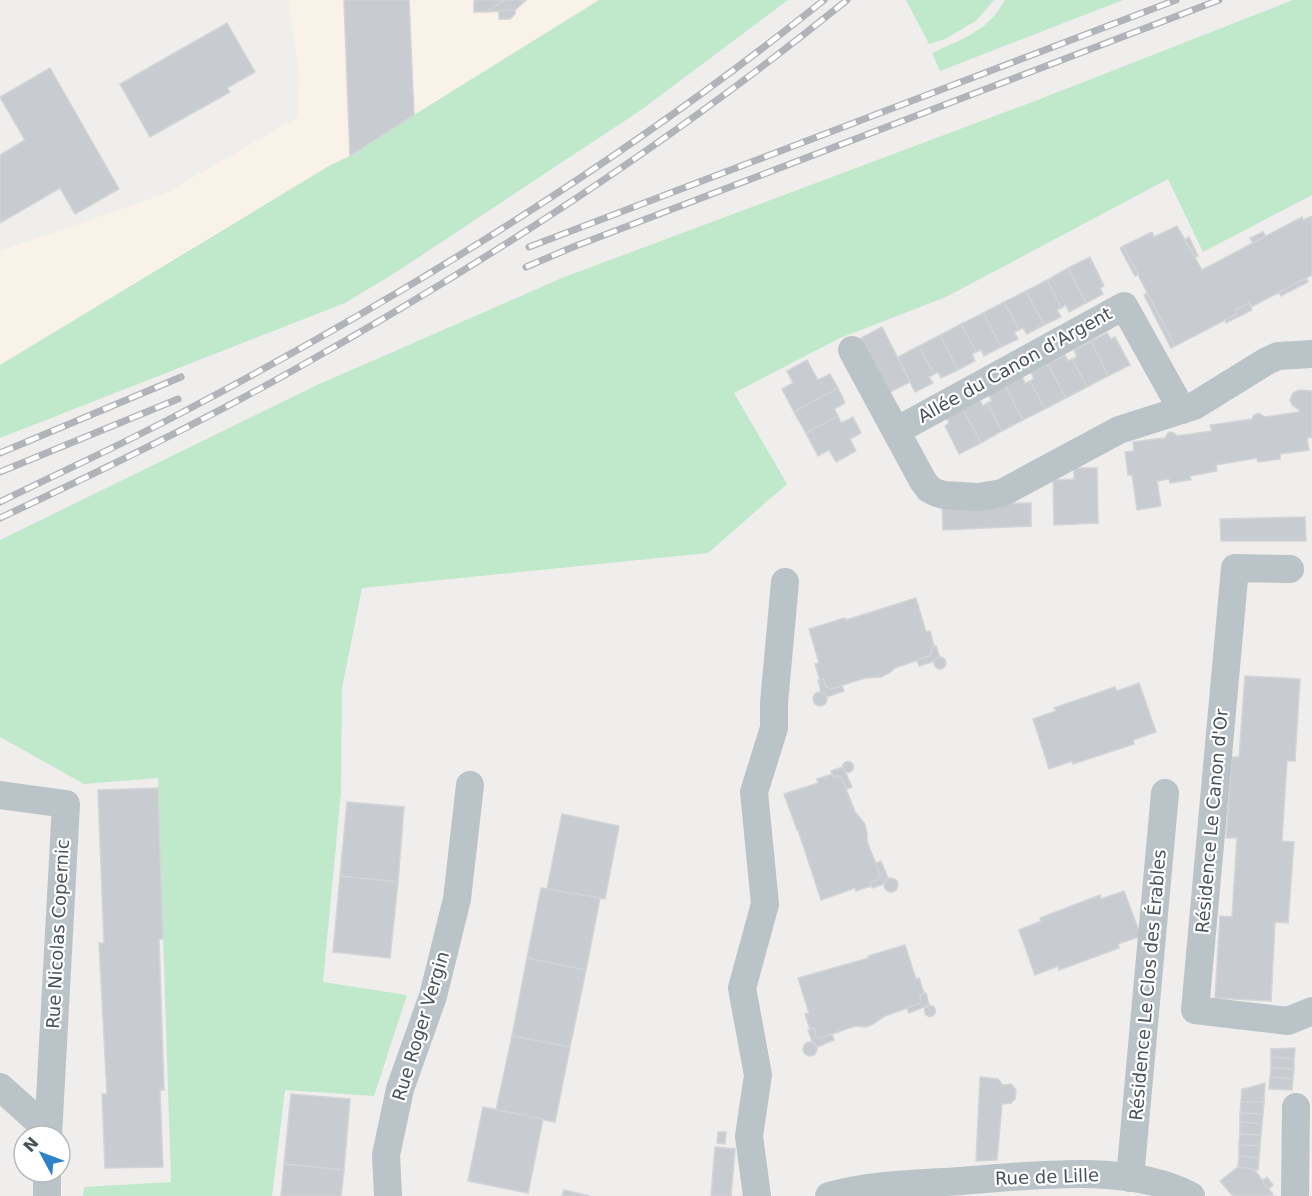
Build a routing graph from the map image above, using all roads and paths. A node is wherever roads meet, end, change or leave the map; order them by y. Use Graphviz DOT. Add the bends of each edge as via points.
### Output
graph roads {
  1 [pos="852,350"];
  2 [pos="1312,354"];
  3 [pos="1182,410"];
  4 [pos="896,430"];
  5 [pos="1290,569"];
  6 [pos="785,582"];
  7 [pos="470,785"];
  8 [pos="1165,793"];
  9 [pos="0,795"];
  10 [pos="1312,1011"];
  11 [pos="0,1087"];
  12 [pos="1296,1107"];
  13 [pos="39,1124"];
  14 [pos="48,1124"];
  15 [pos="1130,1178"];
  16 [pos="388,1196"];
  17 [pos="756,1196"];
  18 [pos="829,1196"];
  19 [pos="1191,1196"];
  20 [pos="1295,1196"];
  1 -- 4 [label="street, Allée du Canon d'Argent"];
  2 -- 3 [label="street, Allée du Canon d'Argent" via="1278,356"];
  3 -- 4 [label="street, Allée du Canon d'Argent" via="1119,430 1002,493 978,497 944,495 929,489"];
  3 -- 4 [label="street, Allée du Canon d'Argent" via="1124,306"];
  5 -- 10 [label="street, Résidence Le Canon d'Or" via="1235,568 1195,1010 1288,1022"];
  6 -- 17 [label="street" via="774,728 754,792 765,904 742,988 758,1075 749,1136"];
  7 -- 16 [label="street, Rue Roger Vergin" via="457,898 434,996 400,1089 386,1155"];
  8 -- 15 [label="street, Résidence Le Clos des Érables"];
  9 -- 14 [label="street, Rue Nicolas Copernic" via="66,804"];
  11 -- 13 [label="street, Rue Nicolas Copernic"];
  12 -- 20 [label="street"];
  15 -- 18 [label="street, Rue de Lille" via="1047,1175 880,1187"];
  15 -- 19 [label="street, Rue de Lille" via="1167,1185"];
}
